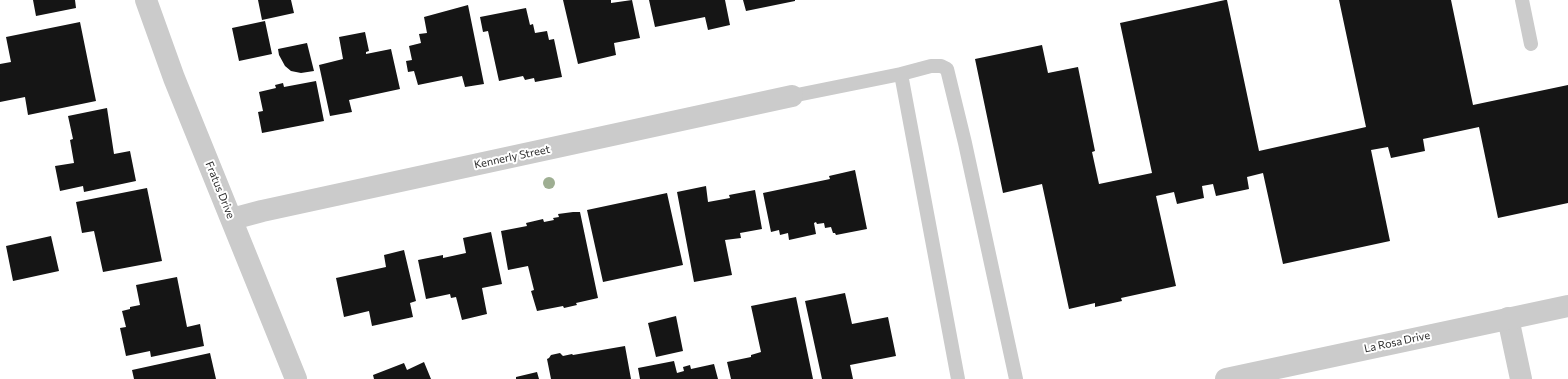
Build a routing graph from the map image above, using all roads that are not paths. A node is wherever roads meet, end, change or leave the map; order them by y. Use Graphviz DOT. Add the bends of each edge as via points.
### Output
graph roads {
  1 [pos="146,0"];
  2 [pos="1522,0"];
  3 [pos="1531,44"];
  4 [pos="901,74"];
  5 [pos="792,96"];
  6 [pos="232,219"];
  7 [pos="1568,306"];
  8 [pos="1508,318"];
  9 [pos="296,379"];
  10 [pos="958,379"];
  11 [pos="1016,379"];
  12 [pos="1226,379"];
  13 [pos="1521,379"];
  1 -- 6 [label="street, Fratus Drive" via="174,78"];
  2 -- 3 [label="lane"];
  4 -- 5 [label="lane"];
  4 -- 10 [label="lane"];
  4 -- 11 [label="lane" via="931,66 947,69"];
  5 -- 6 [label="street, Kennerly Street"];
  6 -- 9 [label="street, Fratus Drive"];
  7 -- 8 [label="street, La Rosa Drive"];
  8 -- 12 [label="street, La Rosa Drive"];
  8 -- 13 [label="street"];
}
